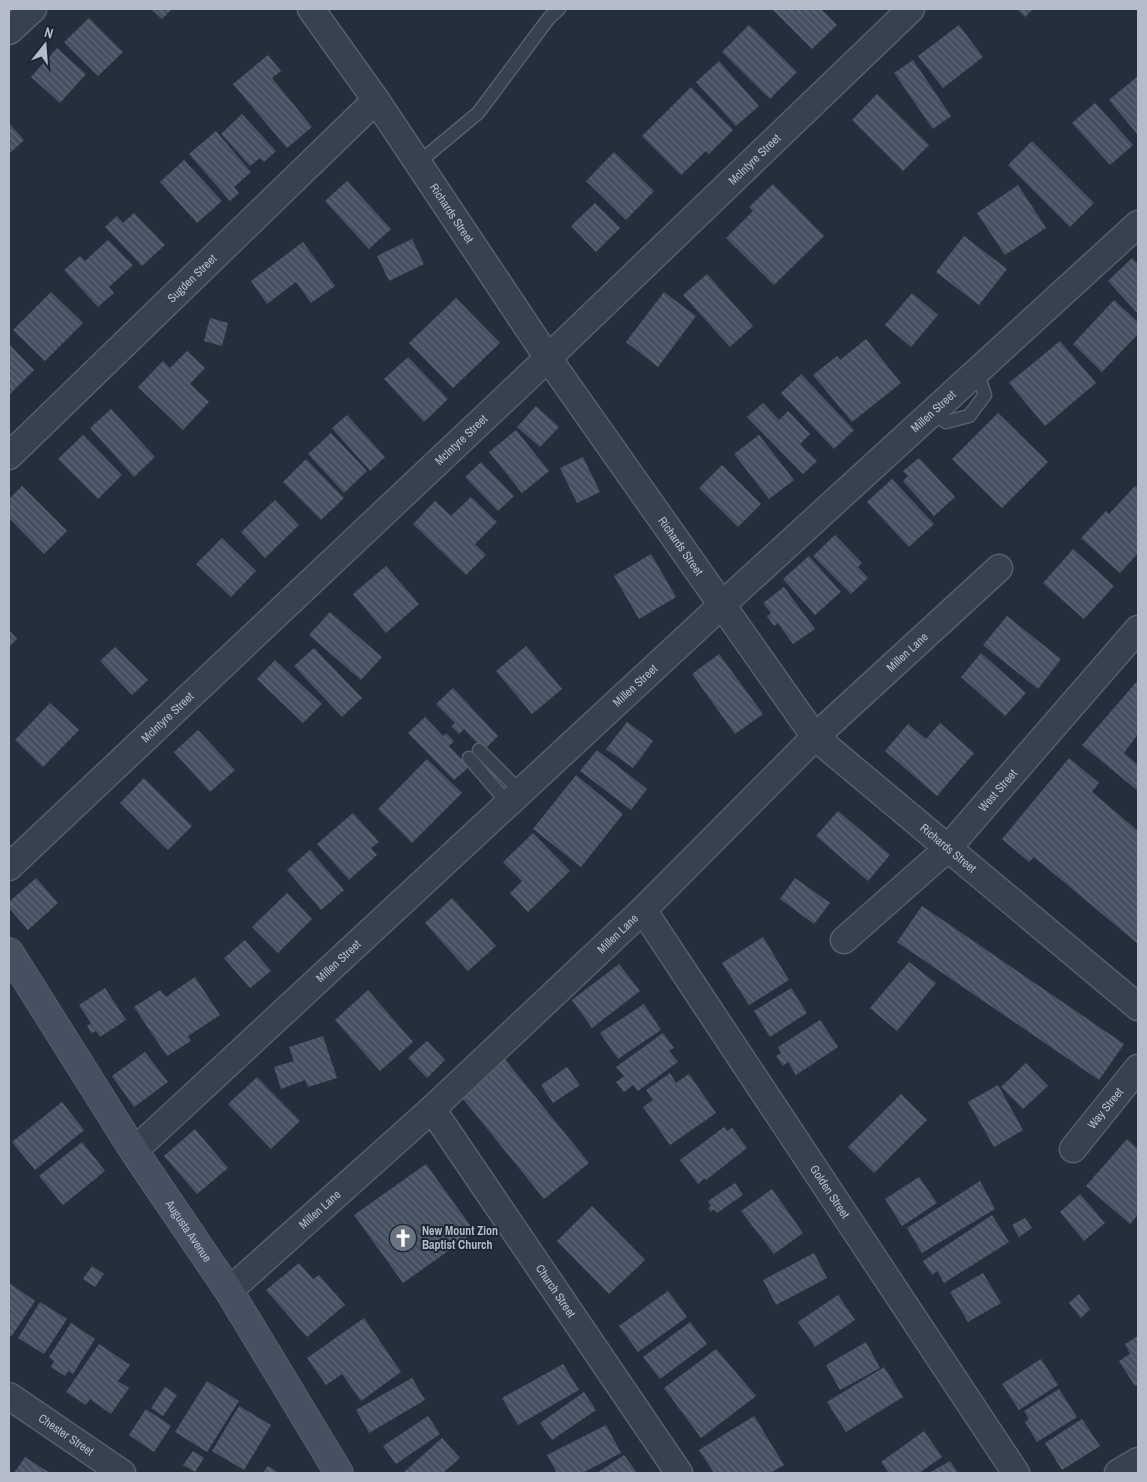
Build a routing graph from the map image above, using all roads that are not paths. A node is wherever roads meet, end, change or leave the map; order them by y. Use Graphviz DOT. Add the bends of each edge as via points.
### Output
graph roads {
  1 [pos="33,9"];
  2 [pos="311,9"];
  3 [pos="559,9"];
  4 [pos="911,9"];
  5 [pos="9,32"];
  6 [pos="376,100"];
  7 [pos="418,163"];
  8 [pos="1138,224"];
  9 [pos="548,358"];
  10 [pos="9,456"];
  11 [pos="998,568"];
  12 [pos="723,604"];
  13 [pos="1138,628"];
  14 [pos="815,737"];
  15 [pos="474,754"];
  16 [pos="514,798"];
  17 [pos="947,849"];
  18 [pos="9,866"];
  19 [pos="644,910"];
  20 [pos="844,940"];
  21 [pos="9,952"];
  22 [pos="9,979"];
  23 [pos="34,994"];
  24 [pos="1138,1007"];
  25 [pos="1138,1068"];
  26 [pos="432,1109"];
  27 [pos="1073,1149"];
  28 [pos="134,1151"];
  29 [pos="229,1291"];
  30 [pos="9,1396"];
  31 [pos="1138,1461"];
  32 [pos="122,1473"];
  33 [pos="338,1473"];
  34 [pos="679,1473"];
  35 [pos="1016,1473"];
  36 [pos="1118,1473"];
  1 -- 5 [label="street"];
  2 -- 6 [label="street, Richards Street"];
  3 -- 7 [label="lane" via="478,112"];
  4 -- 9 [label="street, McIntyre Street"];
  6 -- 7 [label="street, Richards Street"];
  6 -- 10 [label="street, Sugden Street"];
  7 -- 9 [label="street, Richards Street"];
  8 -- 12 [label="street, Millen Street"];
  9 -- 12 [label="street, Richards Street"];
  9 -- 18 [label="street, McIntyre Street"];
  11 -- 14 [label="street, Millen Lane"];
  12 -- 14 [label="street, Richards Street"];
  12 -- 16 [label="street, Millen Street"];
  13 -- 17 [label="street, West Street"];
  14 -- 17 [label="street, Richards Street"];
  14 -- 19 [label="street, Millen Lane"];
  15 -- 16 [label="lane"];
  16 -- 28 [label="street, Millen Street"];
  17 -- 20 [label="street, West Street"];
  17 -- 24 [label="street, Richards Street"];
  19 -- 26 [label="street, Millen Lane"];
  19 -- 35 [label="street, Golden Street"];
  21 -- 23 [label="main road, Augusta Avenue"];
  22 -- 23 [label="street, Augusta Avenue"];
  23 -- 28 [label="main road, Augusta Avenue"];
  25 -- 27 [label="street, Way Street"];
  26 -- 29 [label="street, Millen Lane"];
  26 -- 34 [label="street, Church Street"];
  28 -- 29 [label="main road, Augusta Avenue"];
  29 -- 33 [label="main road, Augusta Avenue"];
  30 -- 32 [label="street, Chester Street"];
  31 -- 36 [label="street"];
}
